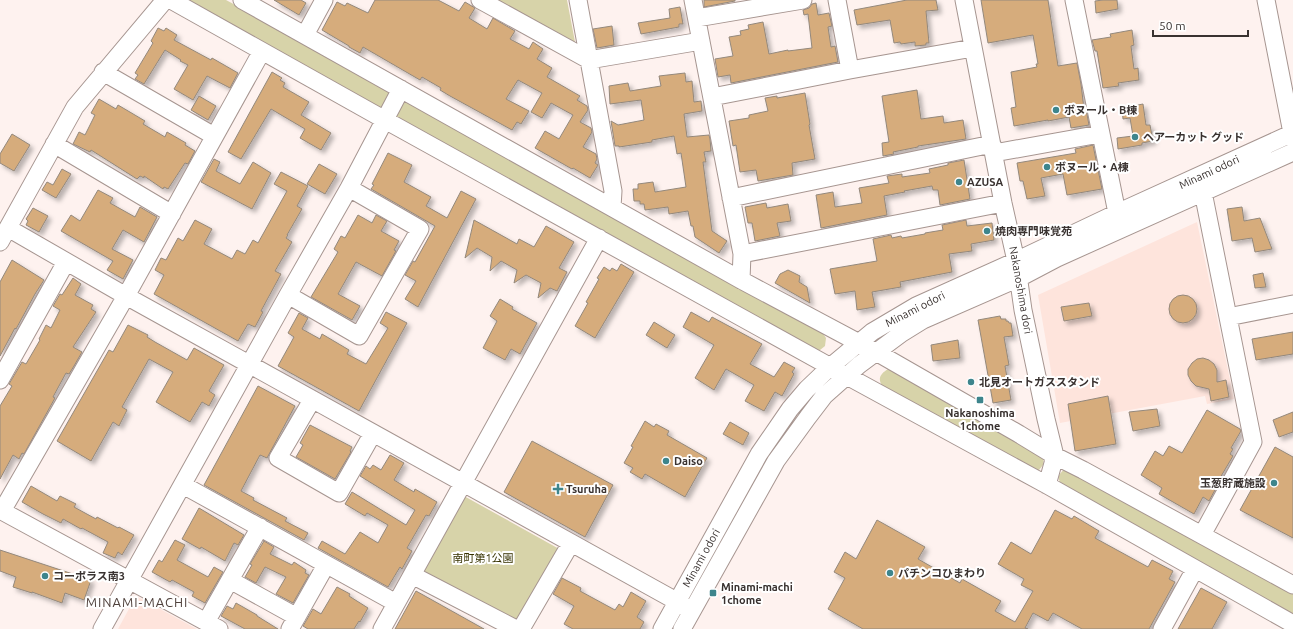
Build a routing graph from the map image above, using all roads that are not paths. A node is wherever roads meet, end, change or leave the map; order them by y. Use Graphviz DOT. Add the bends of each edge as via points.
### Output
graph roads {
  1 [pos="165,0"];
  2 [pos="171,0"];
  3 [pos="242,0"];
  4 [pos="324,0"];
  5 [pos="480,0"];
  6 [pos="578,0"];
  7 [pos="693,0"];
  8 [pos="803,0"];
  9 [pos="837,0"];
  10 [pos="964,0"];
  11 [pos="1074,0"];
  12 [pos="1266,0"];
  13 [pos="697,18"];
  14 [pos="305,35"];
  15 [pos="701,41"];
  16 [pos="973,48"];
  17 [pos="262,51"];
  18 [pos="590,60"];
  19 [pos="850,70"];
  20 [pos="103,72"];
  21 [pos="401,89"];
  22 [pos="712,97"];
  23 [pos="385,120"];
  24 [pos="1100,134"];
  25 [pos="1293,135"];
  26 [pos="214,136"];
  27 [pos="54,144"];
  28 [pos="993,149"];
  29 [pos="1293,152"];
  30 [pos="1201,184"];
  31 [pos="349,188"];
  32 [pos="731,198"];
  33 [pos="1003,203"];
  34 [pos="612,207"];
  35 [pos="172,214"];
  36 [pos="1117,214"];
  37 [pos="4,235"];
  38 [pos="599,238"];
  39 [pos="742,254"];
  40 [pos="66,262"];
  41 [pos="1017,270"];
  42 [pos="741,280"];
  43 [pos="288,295"];
  44 [pos="126,296"];
  45 [pos="1293,304"];
  46 [pos="1228,317"];
  47 [pos="858,343"];
  48 [pos="876,352"];
  49 [pos="249,365"];
  50 [pos="830,367"];
  51 [pos="847,376"];
  52 [pos="0,380"];
  53 [pos="312,400"];
  54 [pos="373,434"];
  55 [pos="1055,456"];
  56 [pos="463,483"];
  57 [pos="183,485"];
  58 [pos="1047,485"];
  59 [pos="1,510"];
  60 [pos="260,527"];
  61 [pos="1202,535"];
  62 [pos="571,543"];
  63 [pos="326,564"];
  64 [pos="1195,569"];
  65 [pos="412,575"];
  66 [pos="130,580"];
  67 [pos="230,580"];
  68 [pos="1293,585"];
  69 [pos="678,602"];
  70 [pos="396,603"];
  71 [pos="693,610"];
  72 [pos="293,623"];
  73 [pos="1293,624"];
  74 [pos="213,625"];
  75 [pos="102,629"];
  76 [pos="382,629"];
  77 [pos="516,629"];
  78 [pos="521,629"];
  79 [pos="662,629"];
  80 [pos="682,629"];
  81 [pos="1162,629"];
  1 -- 20 [label="street"];
  2 -- 17 [label="street"];
  3 -- 14 [label="street"];
  4 -- 14 [label="street"];
  5 -- 18 [label="street"];
  6 -- 18 [label="street"];
  7 -- 13 [label="street"];
  8 -- 13 [label="street"];
  9 -- 19 [label="street"];
  10 -- 16 [label="street, Nakanoshima dori"];
  11 -- 24 [label="street"];
  12 -- 25 [label="street"];
  13 -- 15 [label="street"];
  14 -- 21 [label="street"];
  15 -- 18 [label="street"];
  15 -- 22 [label="street"];
  16 -- 19 [label="street"];
  16 -- 28 [label="street, Nakanoshima dori"];
  17 -- 23 [label="street"];
  17 -- 26 [label="street"];
  18 -- 34 [label="street" via="613,190"];
  19 -- 22 [label="street"];
  20 -- 26 [label="street"];
  20 -- 27 [label="street" via="75,107"];
  21 -- 23 [label="street"];
  21 -- 34 [label="street"];
  22 -- 32 [label="street"];
  23 -- 31 [label="street"];
  23 -- 38 [label="street"];
  24 -- 28 [label="street"];
  24 -- 36 [label="street"];
  25 -- 30 [label="street, Minami odori"];
  26 -- 35 [label="street"];
  27 -- 35 [label="street"];
  27 -- 37 [label="street"];
  28 -- 32 [label="street"];
  28 -- 33 [label="street, Nakanoshima dori"];
  29 -- 30 [label="street, Minami odori"];
  30 -- 36 [label="street, Minami odori"];
  30 -- 41 [label="street, Minami odori" via="1057,258"];
  30 -- 46 [label="street"];
  31 -- 43 [label="street"];
  31 -- 43 [label="street" via="420,229 359,336"];
  32 -- 39 [label="street"];
  33 -- 39 [label="street"];
  33 -- 41 [label="street, Nakanoshima dori"];
  34 -- 42 [label="street"];
  35 -- 44 [label="street"];
  36 -- 41 [label="street, Minami odori"];
  37 -- 40 [label="street"];
  38 -- 50 [label="street"];
  38 -- 56 [label="street"];
  39 -- 42 [label="street"];
  40 -- 44 [label="street"];
  40 -- 52 [label="street"];
  41 -- 47 [label="street, Minami odori" via="916,306"];
  41 -- 48 [label="street, Minami odori" via="924,320"];
  41 -- 55 [label="street, Nakanoshima dori"];
  42 -- 47 [label="street"];
  43 -- 49 [label="street"];
  44 -- 49 [label="street"];
  44 -- 59 [label="street"];
  45 -- 46 [label="street"];
  46 -- 61 [label="street" via="1253,442"];
  47 -- 48 [label="street"];
  47 -- 50 [label="street, Minami odori"];
  48 -- 51 [label="street, Minami odori"];
  48 -- 55 [label="street"];
  49 -- 53 [label="street"];
  49 -- 57 [label="street"];
  50 -- 51 [label="street"];
  50 -- 69 [label="street, Minami odori" via="790,409 759,454"];
  51 -- 58 [label="street"];
  51 -- 71 [label="street, Minami odori" via="824,396 776,461"];
  53 -- 54 [label="street"];
  53 -- 54 [label="street" via="278,458 339,493"];
  54 -- 56 [label="street"];
  55 -- 58 [label="street, Nakanoshima dori"];
  55 -- 61 [label="street"];
  56 -- 62 [label="street"];
  56 -- 65 [label="street"];
  57 -- 60 [label="street"];
  57 -- 66 [label="street"];
  58 -- 64 [label="street"];
  59 -- 66 [label="street"];
  60 -- 63 [label="street"];
  60 -- 67 [label="street"];
  61 -- 68 [label="street"];
  62 -- 69 [label="street"];
  62 -- 78 [label="street"];
  63 -- 70 [label="street"];
  63 -- 72 [label="street"];
  64 -- 73 [label="street"];
  64 -- 81 [label="street"];
  65 -- 70 [label="street"];
  65 -- 77 [label="street"];
  66 -- 74 [label="street"];
  66 -- 75 [label="street"];
  67 -- 72 [label="street"];
  67 -- 74 [label="street"];
  69 -- 71 [label="street"];
  69 -- 79 [label="street, Minami odori"];
  70 -- 76 [label="street"];
  71 -- 80 [label="street, Minami odori"];
}
